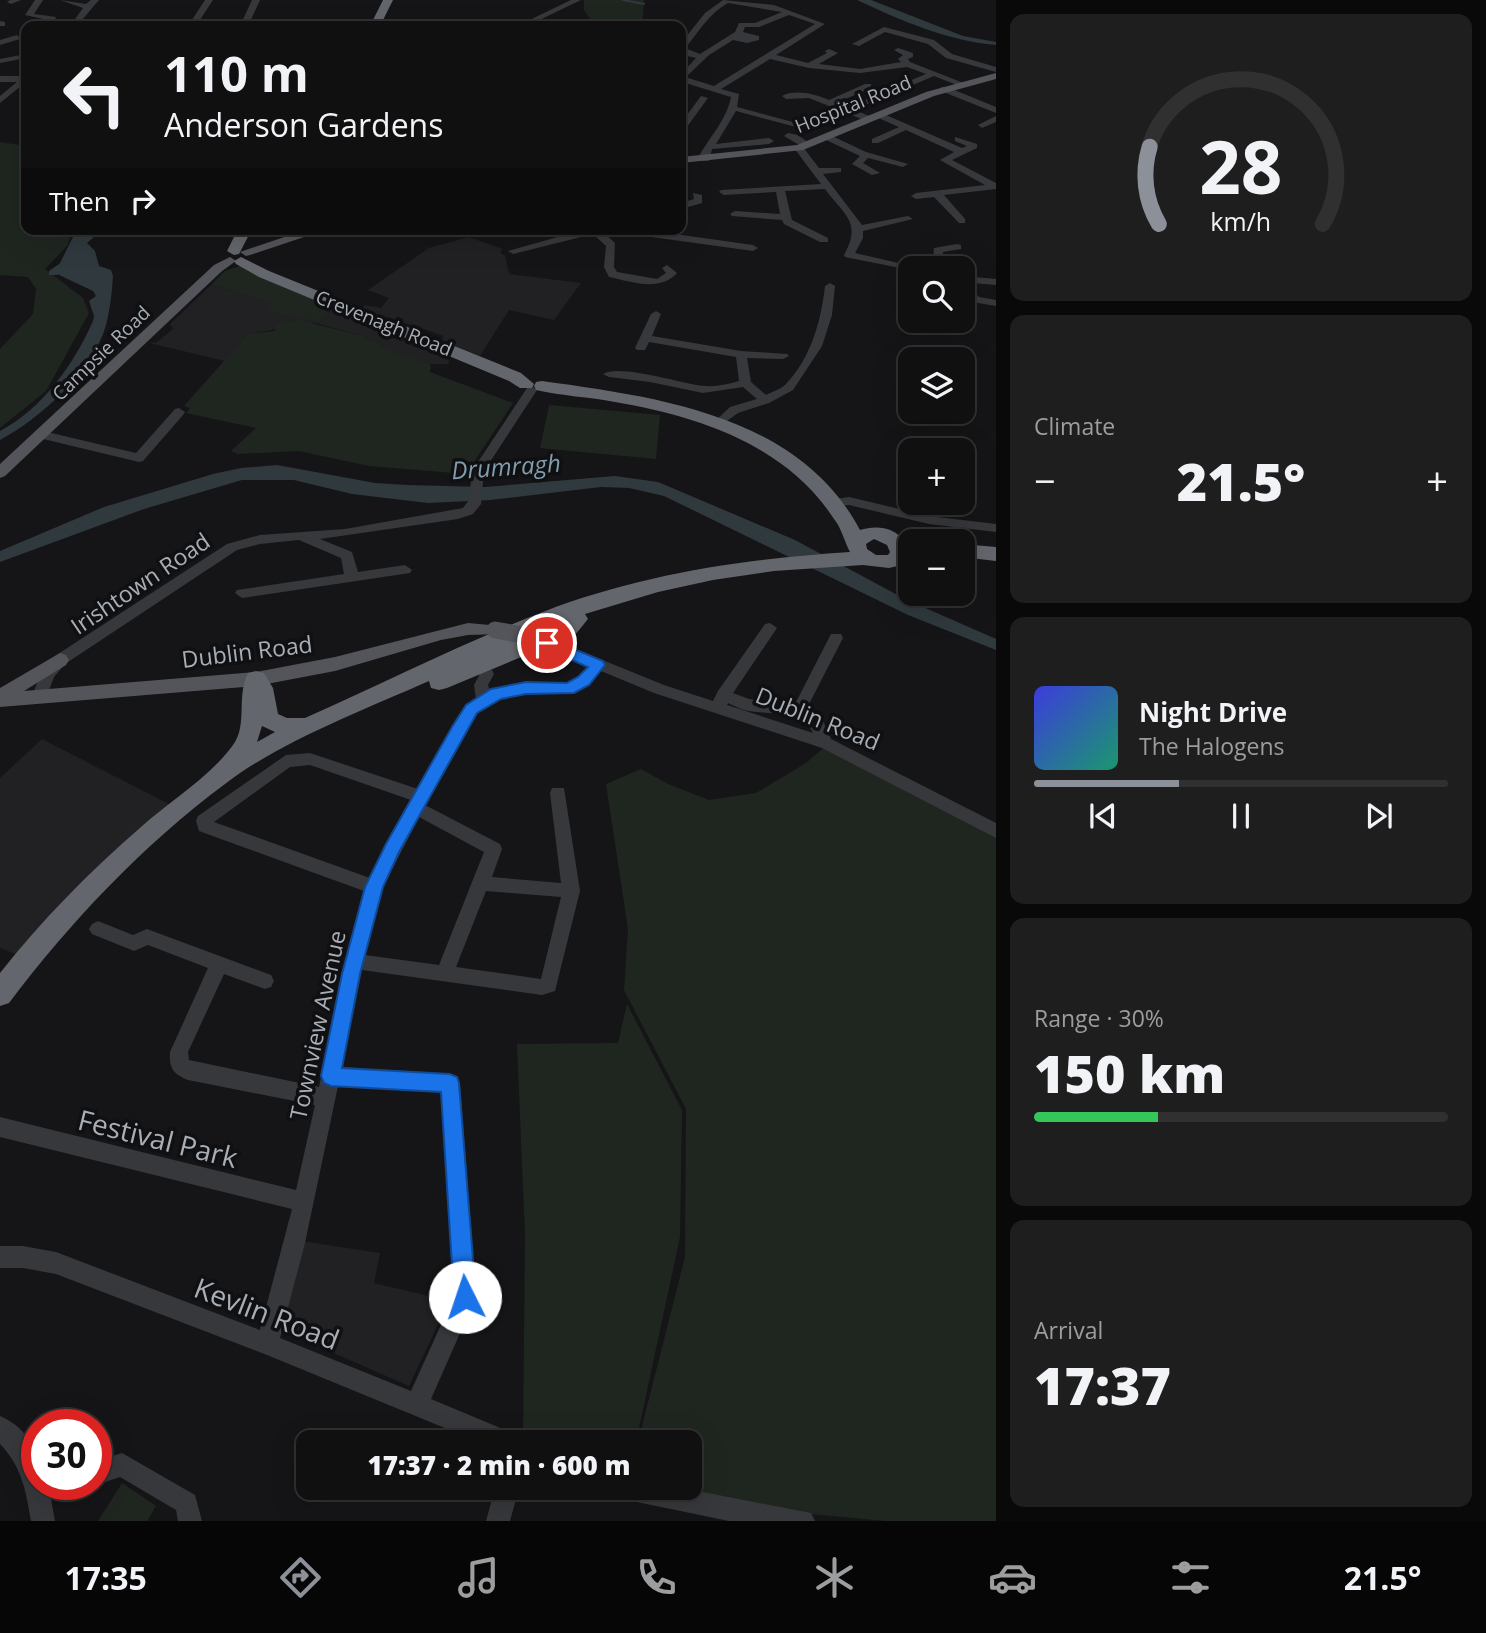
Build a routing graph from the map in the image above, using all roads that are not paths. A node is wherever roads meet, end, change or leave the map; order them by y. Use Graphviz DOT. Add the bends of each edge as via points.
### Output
graph roads {
  1 [pos="64,0"];
  2 [pos="95,0"];
  3 [pos="209,0"];
  4 [pos="256,0"];
  5 [pos="388,0"];
  6 [pos="577,0"];
  7 [pos="17,1"];
  8 [pos="37,2"];
  9 [pos="770,3"];
  10 [pos="87,7"];
  11 [pos="47,9"];
  12 [pos="790,12"];
  13 [pos="51,21"];
  14 [pos="78,21"];
  15 [pos="195,21"];
  16 [pos="246,21"];
  17 [pos="378,21"];
  18 [pos="532,21"];
  19 [pos="17,37"];
  20 [pos="0,43"];
  21 [pos="686,43"];
  22 [pos="856,44"];
  23 [pos="898,50"];
  24 [pos="829,51"];
  25 [pos="686,53"];
  26 [pos="769,56"];
  27 [pos="21,57"];
  28 [pos="702,57"];
  29 [pos="0,61"];
  30 [pos="908,64"];
  31 [pos="686,65"];
  32 [pos="692,66"];
  33 [pos="809,66"];
  34 [pos="722,69"];
  35 [pos="935,73"];
  36 [pos="996,73"];
  37 [pos="686,74"];
  38 [pos="738,74"];
  39 [pos="21,78"];
  40 [pos="0,79"];
  41 [pos="686,79"];
  42 [pos="21,83"];
  43 [pos="696,83"];
  44 [pos="961,84"];
  45 [pos="686,86"];
  46 [pos="868,86"];
  47 [pos="944,89"];
  48 [pos="724,90"];
  49 [pos="21,91"];
  50 [pos="11,92"];
  51 [pos="704,98"];
  52 [pos="787,98"];
  53 [pos="0,100"];
  54 [pos="828,103"];
  55 [pos="732,108"];
  56 [pos="847,110"];
  57 [pos="996,110"];
  58 [pos="874,117"];
  59 [pos="996,119"];
  60 [pos="686,122"];
  61 [pos="796,124"];
  62 [pos="982,125"];
  63 [pos="907,127"];
  64 [pos="788,136"];
  65 [pos="958,139"];
  66 [pos="769,141"];
  67 [pos="875,141"];
  68 [pos="824,142"];
  69 [pos="842,146"];
  70 [pos="708,147"];
  71 [pos="803,147"];
  72 [pos="960,151"];
  73 [pos="853,153"];
  74 [pos="866,155"];
  75 [pos="706,159"];
  76 [pos="686,160"];
  77 [pos="903,164"];
  78 [pos="837,170"];
  79 [pos="817,171"];
  80 [pos="875,173"];
  81 [pos="829,186"];
  82 [pos="995,186"];
  83 [pos="780,190"];
  84 [pos="724,192"];
  85 [pos="937,194"];
  86 [pos="696,195"];
  87 [pos="916,196"];
  88 [pos="686,205"];
  89 [pos="967,210"];
  90 [pos="953,211"];
  91 [pos="735,214"];
  92 [pos="784,217"];
  93 [pos="908,219"];
  94 [pos="962,221"];
  95 [pos="859,229"];
  96 [pos="244,235"];
  97 [pos="304,235"];
  98 [pos="575,235"];
  99 [pos="600,235"];
  100 [pos="626,235"];
  101 [pos="648,235"];
  102 [pos="824,240"];
  103 [pos="607,241"];
  104 [pos="957,247"];
  105 [pos="753,248"];
  106 [pos="513,251"];
  107 [pos="938,256"];
  108 [pos="238,257"];
  109 [pos="898,265"];
  110 [pos="667,268"];
  111 [pos="975,281"];
  112 [pos="996,282"];
  113 [pos="831,286"];
  114 [pos="975,299"];
  115 [pos="996,303"];
  116 [pos="656,314"];
  117 [pos="741,354"];
  118 [pos="783,356"];
  119 [pos="609,374"];
  120 [pos="745,383"];
  121 [pos="533,387"];
  122 [pos="765,400"];
  123 [pos="179,412"];
  124 [pos="720,422"];
  125 [pos="43,435"];
  126 [pos="0,473"];
  127 [pos="834,503"];
  128 [pos="848,521"];
  129 [pos="996,528"];
  130 [pos="302,537"];
  131 [pos="898,546"];
  132 [pos="856,550"];
  133 [pos="975,552"];
  134 [pos="996,554"];
  135 [pos="898,555"];
  136 [pos="764,566"];
  137 [pos="405,570"];
  138 [pos="352,578"];
  139 [pos="242,593"];
  140 [pos="578,619"];
  141 [pos="770,628"];
  142 [pos="532,638"];
  143 [pos="836,638"];
  144 [pos="564,650"];
  145 [pos="60,660"];
  146 [pos="598,665"];
  147 [pos="486,674"];
  148 [pos="256,679"];
  149 [pos="0,698"];
  150 [pos="40,698"];
  151 [pos="484,699"];
  152 [pos="721,701"];
  153 [pos="799,710"];
  154 [pos="308,727"];
  155 [pos="825,743"];
  156 [pos="250,756"];
  157 [pos="212,780"];
  158 [pos="558,793"];
  159 [pos="419,802"];
  160 [pos="996,831"];
  161 [pos="480,883"];
  162 [pos="374,887"];
  163 [pos="571,891"];
  164 [pos="99,929"];
  165 [pos="354,961"];
  166 [pos="219,964"];
  167 [pos="445,974"];
  168 [pos="265,981"];
  169 [pos="0,994"];
  170 [pos="331,1076"];
  171 [pos="326,1098"];
  172 [pos="0,1127"];
  173 [pos="303,1202"];
  174 [pos="0,1257"];
  175 [pos="267,1344"];
  176 [pos="417,1404"];
  177 [pos="0,1428"];
  178 [pos="479,1430"];
  179 [pos="21,1449"];
  180 [pos="112,1468"];
  181 [pos="44,1500"];
  182 [pos="504,1500"];
  183 [pos="685,1500"];
  184 [pos="795,1520"];
  185 [pos="43,1521"];
  186 [pos="190,1521"];
  187 [pos="498,1521"];
  1 -- 10 [label="street"];
  2 -- 10 [label="street"];
  3 -- 15 [label="street"];
  4 -- 16 [label="street"];
  5 -- 17 [label="highway"];
  6 -- 18 [label="street"];
  7 -- 8 [label="street"];
  8 -- 11 [label="street"];
  8 -- 13 [label="street" via="29,15"];
  9 -- 12 [label="street"];
  9 -- 21 [label="street" via="721,3"];
  10 -- 14 [label="street"];
  12 -- 26 [label="street" via="821,24"];
  12 -- 28 [label="street" via="756,25 742,25"];
  19 -- 20 [label="street"];
  22 -- 36 [label="street" via="884,29 931,42 949,56"];
  23 -- 30 [label="street" via="910,55 902,59"];
  24 -- 33 [label="street" via="834,53"];
  25 -- 28 [label="street"];
  26 -- 33 [label="street"];
  26 -- 38 [label="street"];
  27 -- 29 [label="street"];
  28 -- 32 [label="street"];
  30 -- 33 [label="street" via="860,71"];
  30 -- 35 [label="street"];
  31 -- 32 [label="street"];
  32 -- 37 [label="street"];
  34 -- 38 [label="street"];
  35 -- 44 [label="street"];
  35 -- 56 [label="street"];
  36 -- 44 [label="main road, Hospital Road"];
  38 -- 48 [label="street"];
  39 -- 40 [label="street"];
  41 -- 43 [label="street"];
  42 -- 50 [label="street"];
  43 -- 45 [label="street"];
  43 -- 48 [label="street"];
  44 -- 47 [label="main road, Hospital Road"];
  46 -- 54 [label="street"];
  47 -- 57 [label="street"];
  47 -- 58 [label="main road, Hospital Road"];
  48 -- 55 [label="street" via="737,99"];
  49 -- 50 [label="street"];
  50 -- 53 [label="street"];
  51 -- 60 [label="street"];
  52 -- 54 [label="street" via="810,95"];
  54 -- 56 [label="street"];
  55 -- 61 [label="street"];
  55 -- 70 [label="street"];
  56 -- 58 [label="street"];
  58 -- 63 [label="street"];
  58 -- 68 [label="main road, Hospital Road"];
  59 -- 62 [label="street"];
  63 -- 67 [label="street"];
  63 -- 72 [label="street"];
  64 -- 71 [label="street"];
  65 -- 72 [label="street" via="974,146"];
  66 -- 70 [label="street"];
  68 -- 69 [label="street"];
  68 -- 71 [label="main road, Hospital Road"];
  69 -- 73 [label="street"];
  69 -- 74 [label="street"];
  70 -- 75 [label="street"];
  71 -- 75 [label="main road, Hospital Road"];
  71 -- 79 [label="street"];
  72 -- 82 [label="street" via="945,160"];
  74 -- 77 [label="street"];
  74 -- 80 [label="street" via="857,164"];
  75 -- 76 [label="main road, Hospital Road"];
  78 -- 79 [label="street"];
  79 -- 81 [label="street"];
  81 -- 83 [label="street"];
  81 -- 95 [label="street"];
  82 -- 85 [label="street"];
  83 -- 84 [label="street"];
  83 -- 92 [label="street"];
  85 -- 87 [label="street"];
  85 -- 90 [label="street"];
  86 -- 88 [label="street" via="699,201"];
  89 -- 90 [label="street"];
  90 -- 94 [label="street"];
  91 -- 92 [label="street"];
  92 -- 102 [label="street" via="797,229"];
  93 -- 95 [label="street"];
  95 -- 109 [label="street" via="849,255"];
  96 -- 108 [label="highway"];
  97 -- 108 [label="main road"];
  98 -- 106 [label="street"];
  99 -- 103 [label="street"];
  100 -- 103 [label="street"];
  101 -- 105 [label="street"];
  103 -- 110 [label="street" via="613,275 657,282 669,277"];
  104 -- 107 [label="street" via="938,250"];
  108 -- 121 [label="highway, Crevenagh Road" via="264,274"];
  108 -- 125 [label="main road, Campsie Road" via="190,294"];
  111 -- 112 [label="street"];
  113 -- 122 [label="street" via="816,346 789,388"];
  114 -- 115 [label="street"];
  116 -- 117 [label="street" via="643,343"];
  117 -- 118 [label="street"];
  117 -- 120 [label="street"];
  119 -- 120 [label="street" via="664,381 696,391"];
  120 -- 122 [label="street"];
  121 -- 124 [label="highway, Crevenagh Road" via="639,400"];
  121 -- 130 [label="street, Irishtown Road" via="475,478 476,503 471,509 453,516"];
  122 -- 124 [label="street" via="734,410"];
  123 -- 125 [label="street" via="139,458"];
  124 -- 127 [label="highway, Crevenagh Road" via="774,449"];
  125 -- 126 [label="main road, Campsie Road"];
  127 -- 128 [label="highway, Crevenagh Road"];
  127 -- 129 [label="street" via="849,501 929,520"];
  128 -- 132 [label="highway, Crevenagh Road"];
  130 -- 138 [label="street" via="347,555"];
  130 -- 145 [label="street, Irishtown Road" via="257,539 220,553"];
  131 -- 132 [label="highway"];
  132 -- 135 [label="highway" via="887,562"];
  132 -- 136 [label="highway"];
  133 -- 134 [label="highway"];
  136 -- 140 [label="highway"];
  136 -- 154 [label="highway" via="656,585 551,617"];
  137 -- 138 [label="street"];
  138 -- 139 [label="street"];
  140 -- 142 [label="highway"];
  140 -- 144 [label="highway" via="565,631"];
  141 -- 152 [label="street"];
  142 -- 144 [label="street, Dublin Road"];
  142 -- 148 [label="main road, Dublin Road, bridge" via="468,629 335,664"];
  142 -- 156 [label="highway" via="519,650"];
  143 -- 153 [label="street"];
  144 -- 146 [label="street, Dublin Road"];
  145 -- 149 [label="main road"];
  145 -- 150 [label="street, Irishtown Road" via="47,675"];
  146 -- 151 [label="street" via="569,689 518,689"];
  146 -- 152 [label="street, Dublin Road"];
  147 -- 151 [label="street" via="481,691"];
  148 -- 150 [label="main road, Dublin Road"];
  148 -- 154 [label="highway" via="263,687 264,713 271,722 287,728"];
  148 -- 157 [label="highway" via="250,694 253,727 241,752"];
  149 -- 150 [label="main road, Dublin Road"];
  151 -- 159 [label="street, Townview Avenue" via="457,731"];
  152 -- 153 [label="street"];
  152 -- 155 [label="street, Dublin Road"];
  153 -- 155 [label="street" via="818,725"];
  154 -- 156 [label="highway"];
  155 -- 160 [label="street, Dublin Road"];
  156 -- 157 [label="highway"];
  157 -- 169 [label="highway" via="85,896"];
  158 -- 163 [label="street"];
  159 -- 161 [label="street" via="492,846"];
  159 -- 162 [label="street, Townview Avenue"];
  159 -- 162 [label="street" via="310,759 286,761 204,821 205,826"];
  161 -- 163 [label="street"];
  161 -- 167 [label="street"];
  162 -- 165 [label="street, Townview Avenue"];
  163 -- 167 [label="street" via="549,985"];
  164 -- 166 [label="street" via="134,943 147,937"];
  165 -- 167 [label="street"];
  165 -- 170 [label="street, Townview Avenue"];
  166 -- 168 [label="street"];
  166 -- 171 [label="street" via="179,1052 179,1065 188,1072"];
  170 -- 171 [label="street, Townview Avenue"];
  170 -- 176 [label="street" via="450,1083 465,1297"];
  171 -- 173 [label="street, Townview Avenue"];
  172 -- 173 [label="street, Festival Park"];
  173 -- 175 [label="street, Townview Avenue"];
  174 -- 175 [label="street, Kevlin Road" via="56,1263"];
  175 -- 176 [label="street, Kevlin Road"];
  176 -- 178 [label="street, Kevlin Road"];
  177 -- 179 [label="street"];
  180 -- 186 [label="street" via="122,1465 187,1503"];
  181 -- 185 [label="street"];
  182 -- 187 [label="street"];
  183 -- 184 [label="street"];
}
